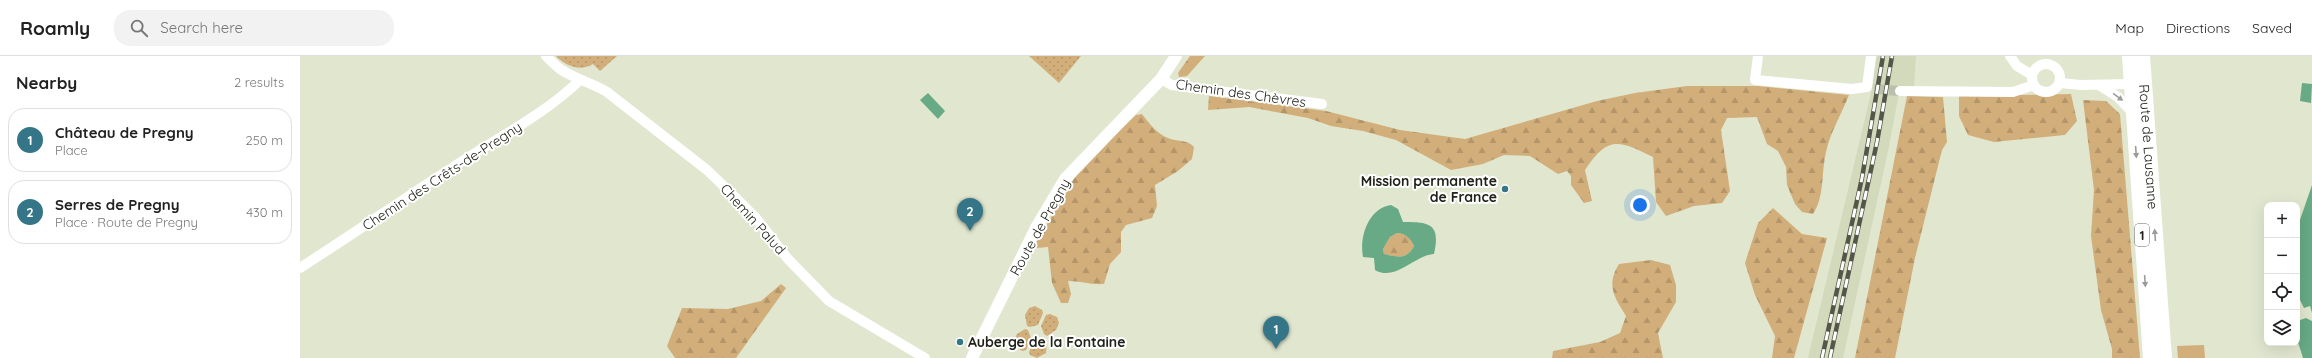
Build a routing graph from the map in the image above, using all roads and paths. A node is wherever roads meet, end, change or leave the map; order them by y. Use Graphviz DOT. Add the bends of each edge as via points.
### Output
graph roads {
  1 [pos="546,56"];
  2 [pos="1176,56"];
  3 [pos="1758,56"];
  4 [pos="1871,56"];
  5 [pos="2010,56"];
  6 [pos="2130,56"];
  7 [pos="2142,56"];
  8 [pos="2032,74"];
  9 [pos="1161,79"];
  10 [pos="580,80"];
  11 [pos="2060,83"];
  12 [pos="2138,84"];
  13 [pos="2034,85"];
  14 [pos="2099,85"];
  15 [pos="1900,91"];
  16 [pos="1322,104"];
  17 [pos="2133,113"];
  18 [pos="300,268"];
  19 [pos="925,358"];
  20 [pos="972,358"];
  21 [pos="2151,358"];
  22 [pos="2164,358"];
  1 -- 10 [label="street, Chemin Palud" via="560,69"];
  2 -- 9 [label="street, Route de Pregny"];
  3 -- 4 [label="street" via="1755,80 1852,89 1871,88"];
  5 -- 8 [label="street" via="2017,66"];
  6 -- 12 [label="main road, Route de Lausanne / 1"];
  7 -- 12 [label="main road, Route de Lausanne / 1"];
  8 -- 11 [label="street" via="2038,66 2051,64 2060,72"];
  8 -- 13 [label="street"];
  9 -- 16 [label="street, Chemin des Chèvres" via="1172,85"];
  9 -- 20 [label="street, Route de Pregny" via="1065,179 1037,226"];
  10 -- 18 [label="street, Chemin des Crêts-de-Pregny" via="517,128 459,163"];
  10 -- 19 [label="street, Chemin Palud" via="593,83 607,92 707,170 747,208 788,259 829,301"];
  11 -- 13 [label="street" via="2054,90 2045,92"];
  11 -- 14 [label="street"];
  12 -- 14 [label="street"];
  12 -- 17 [label="main road, Route de Lausanne / 1"];
  22 -- 12 [label="main road, Route de Lausanne / 1, one-way"];
  13 -- 15 [label="street" via="2013,92"];
  14 -- 17 [label="street, one-way" via="2121,100"];
  17 -- 21 [label="main road, Route de Lausanne / 1, one-way"];
}
